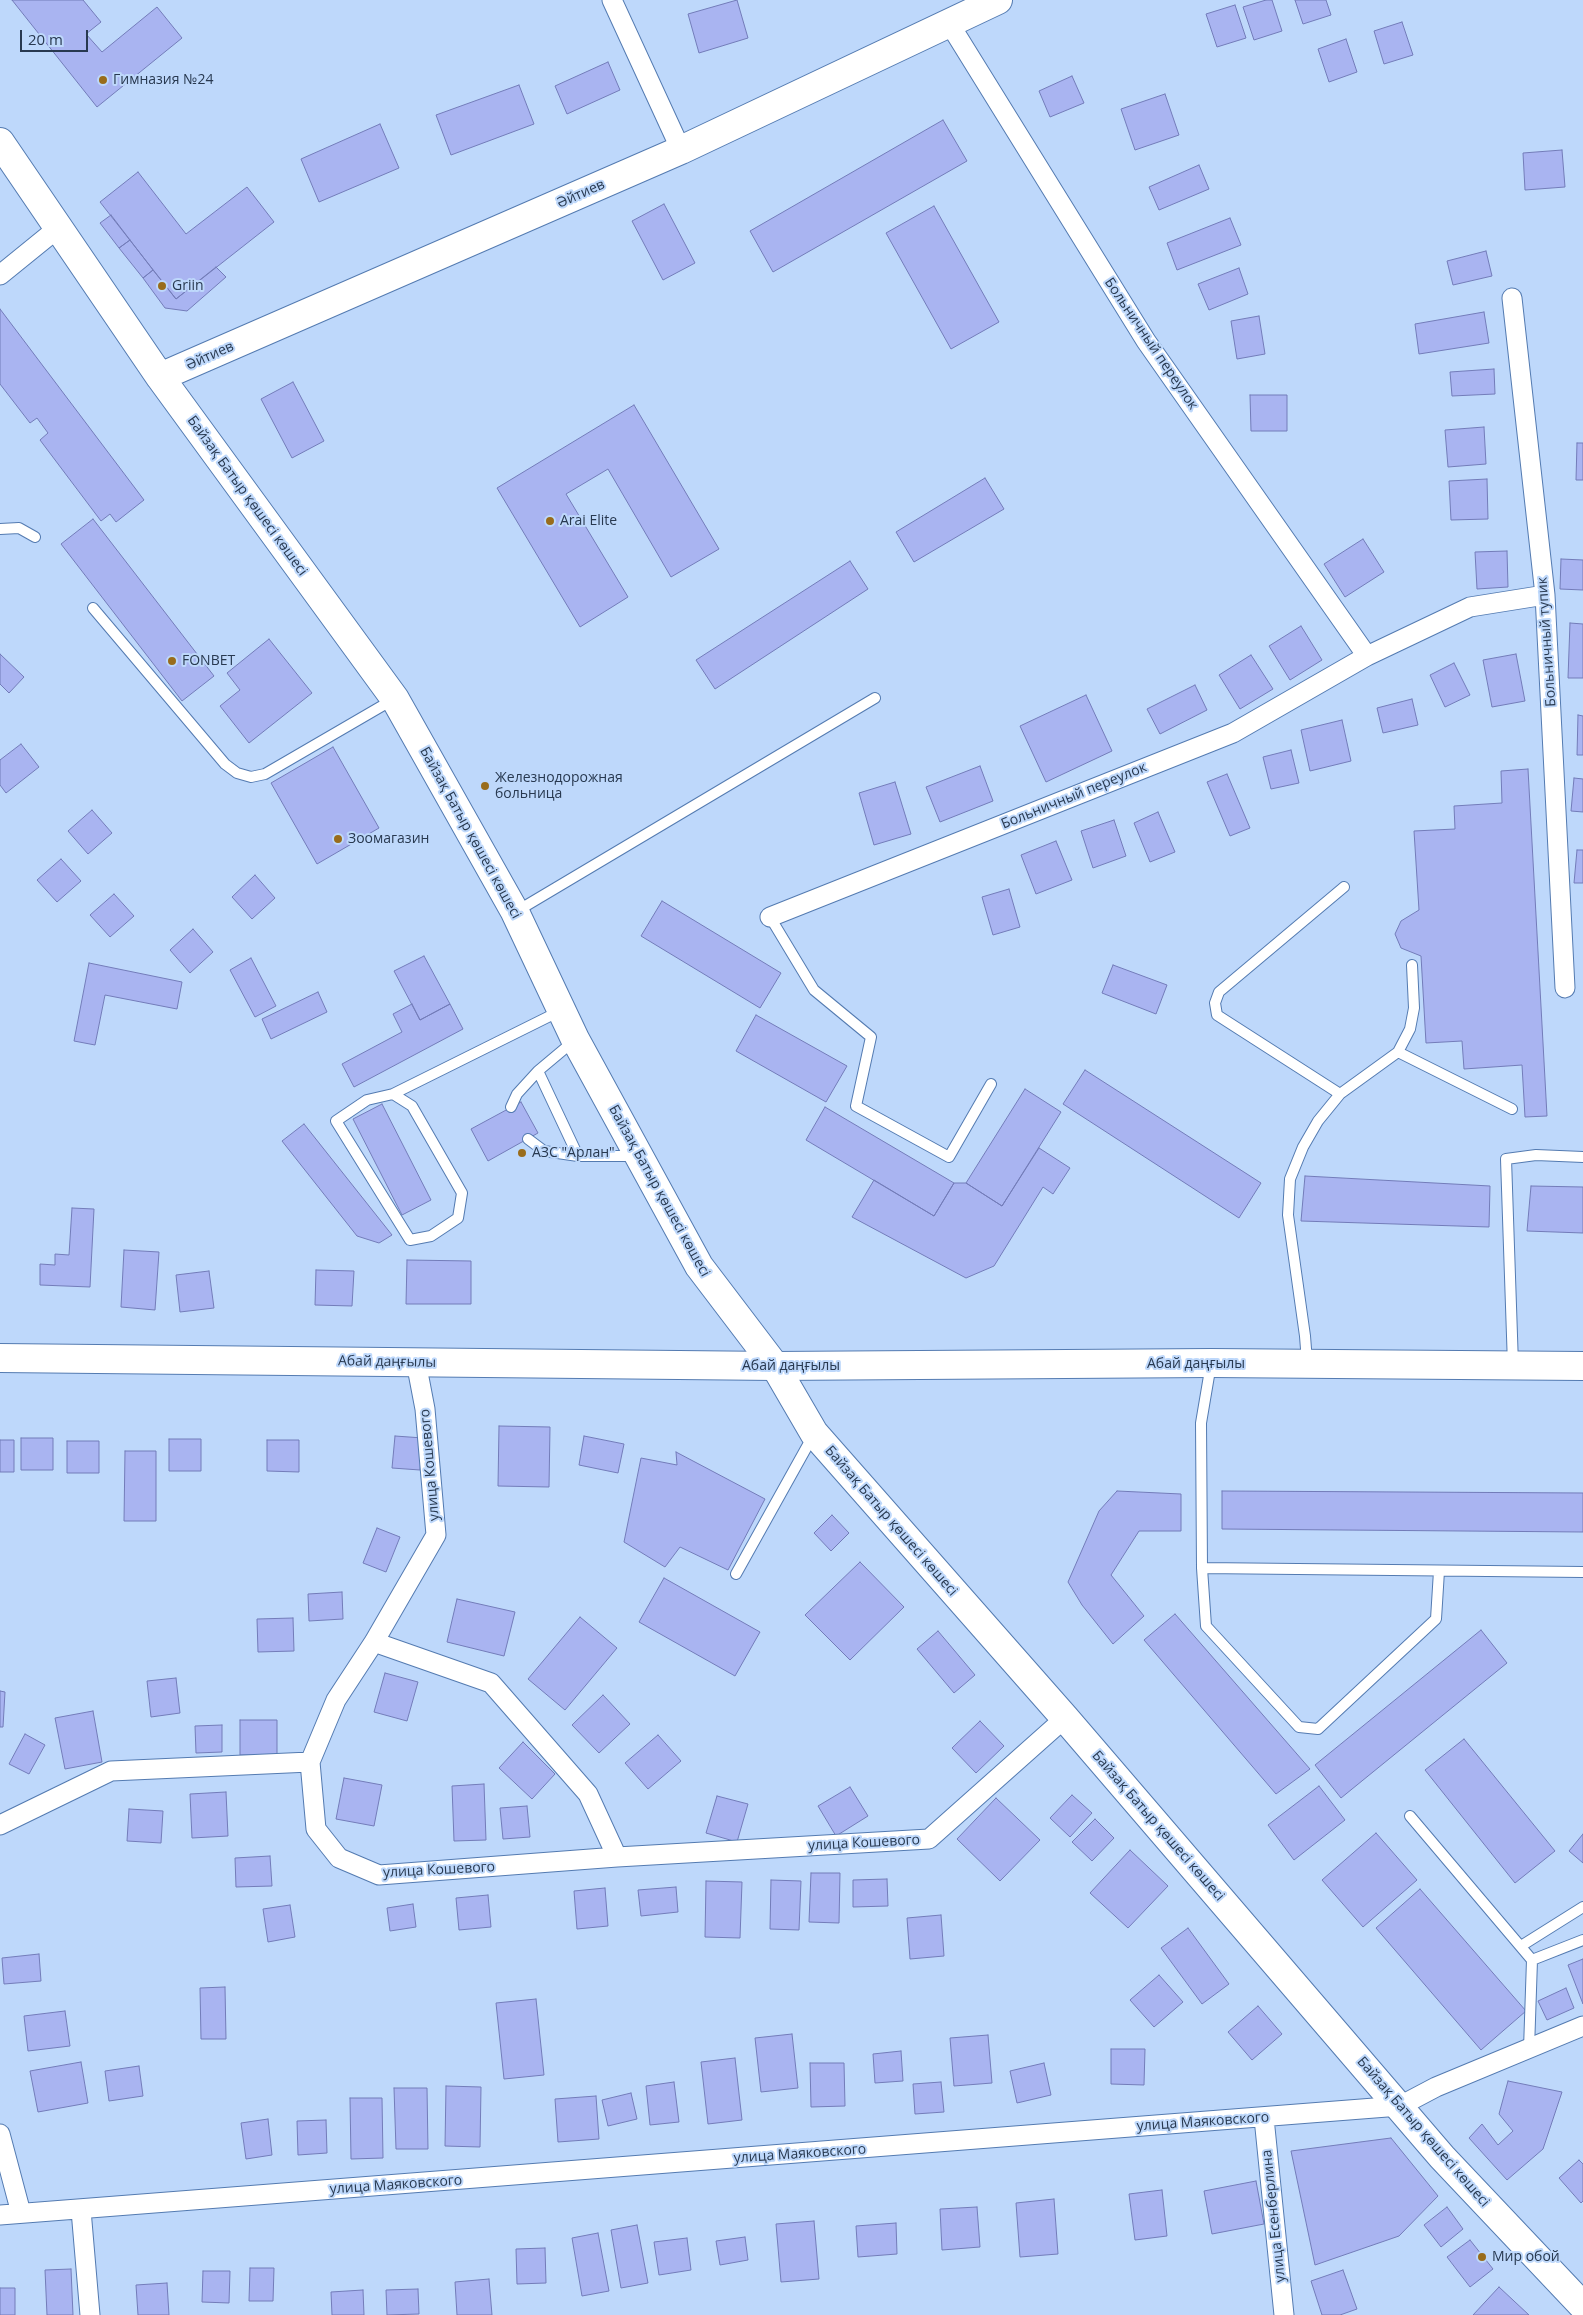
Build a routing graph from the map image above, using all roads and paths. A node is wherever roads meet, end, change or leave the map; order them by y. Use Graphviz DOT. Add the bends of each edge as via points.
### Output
graph roads {
  1 [pos="612,0"];
  2 [pos="998,0"];
  3 [pos="949,23"];
  4 [pos="0,142"];
  5 [pos="681,150"];
  6 [pos="58,228"];
  7 [pos="0,275"];
  8 [pos="1512,298"];
  9 [pos="160,377"];
  10 [pos="0,529"];
  11 [pos="35,537"];
  12 [pos="1545,595"];
  13 [pos="93,608"];
  14 [pos="1367,656"];
  15 [pos="875,698"];
  16 [pos="395,699"];
  17 [pos="1344,887"];
  18 [pos="515,912"];
  19 [pos="770,917"];
  20 [pos="1412,965"];
  21 [pos="1565,988"];
  22 [pos="561,1011"];
  23 [pos="575,1039"];
  24 [pos="1398,1052"];
  25 [pos="538,1071"];
  26 [pos="991,1084"];
  27 [pos="393,1094"];
  28 [pos="1340,1094"];
  29 [pos="510,1107"];
  30 [pos="1512,1109"];
  31 [pos="528,1139"];
  32 [pos="578,1156"];
  33 [pos="639,1156"];
  34 [pos="1583,1157"];
  35 [pos="0,1358"];
  36 [pos="416,1362"];
  37 [pos="1211,1363"];
  38 [pos="1307,1364"];
  39 [pos="775,1366"];
  40 [pos="1513,1366"];
  41 [pos="1583,1366"];
  42 [pos="814,1433"];
  43 [pos="1202,1568"];
  44 [pos="1439,1571"];
  45 [pos="1583,1572"];
  46 [pos="736,1574"];
  47 [pos="374,1642"];
  48 [pos="1065,1718"];
  49 [pos="310,1762"];
  50 [pos="1410,1816"];
  51 [pos="0,1825"];
  52 [pos="617,1857"];
  53 [pos="1583,1907"];
  54 [pos="1583,1940"];
  55 [pos="1521,1946"];
  56 [pos="1532,1960"];
  57 [pos="1583,2026"];
  58 [pos="1529,2049"];
  59 [pos="1400,2106"];
  60 [pos="1264,2118"];
  61 [pos="0,2134"];
  62 [pos="82,2210"];
  63 [pos="21,2213"];
  64 [pos="0,2215"];
  65 [pos="1583,2306"];
  66 [pos="90,2315"];
  67 [pos="1284,2315"];
  1 -- 5 [label="street"];
  2 -- 3 [label="main road, Әйтиев"];
  3 -- 5 [label="main road, Әйтиев"];
  3 -- 14 [label="street, Больничный переулок" via="1146,342"];
  4 -- 6 [label="main road, Байзақ Батыр қөшесі көшесі"];
  5 -- 9 [label="main road, Әйтиев"];
  6 -- 7 [label="street"];
  6 -- 9 [label="main road, Байзақ Батыр қөшесі көшесі"];
  8 -- 12 [label="street, Больничный тупик"];
  9 -- 16 [label="main road, Байзақ Батыр қөшесі көшесі"];
  10 -- 11 [label="lane" via="19,528"];
  12 -- 14 [label="street, Больничный переулок" via="1470,607"];
  12 -- 21 [label="street, Больничный тупик"];
  13 -- 16 [label="lane" via="225,764 251,777 265,774"];
  14 -- 19 [label="street, Больничный переулок" via="1233,733"];
  15 -- 18 [label="lane"];
  16 -- 18 [label="main road, Байзақ Батыр қөшесі көшесі"];
  17 -- 28 [label="lane" via="1219,992 1215,1008 1218,1014"];
  18 -- 22 [label="main road, Байзақ Батыр қөшесі көшесі"];
  19 -- 26 [label="lane" via="814,990 871,1037 856,1106 949,1157"];
  20 -- 24 [label="lane" via="1414,1008 1410,1029"];
  22 -- 23 [label="main road, Байзақ Батыр қөшесі көшесі"];
  22 -- 27 [label="lane"];
  23 -- 25 [label="lane"];
  23 -- 33 [label="main road, Байзақ Батыр қөшесі көшесі"];
  24 -- 28 [label="lane"];
  24 -- 30 [label="lane"];
  25 -- 29 [label="lane" via="516,1094"];
  25 -- 32 [label="lane"];
  27 -- 27 [label="lane" via="367,1100 336,1121 410,1240 431,1236 458,1218 462,1194 412,1106"];
  28 -- 38 [label="lane" via="1318,1121 1290,1179 1288,1215"];
  31 -- 32 [label="lane" via="544,1151"];
  32 -- 33 [label="lane"];
  33 -- 39 [label="main road, Байзақ Батыр қөшесі көшесі" via="699,1266"];
  34 -- 40 [label="lane" via="1536,1155 1506,1159"];
  35 -- 36 [label="main road, Абай даңғылы"];
  36 -- 39 [label="main road, Абай даңғылы"];
  36 -- 47 [label="street, улица Кошевого" via="425,1410 436,1535"];
  37 -- 38 [label="main road, Абай даңғылы"];
  37 -- 39 [label="main road, Абай даңғылы"];
  37 -- 43 [label="lane" via="1201,1422"];
  38 -- 40 [label="main road, Абай даңғылы"];
  39 -- 42 [label="main road, Байзақ Батыр қөшесі көшесі"];
  40 -- 41 [label="main road, Абай даңғылы"];
  42 -- 46 [label="lane"];
  42 -- 48 [label="main road, Байзақ Батыр қөшесі көшесі"];
  43 -- 44 [label="lane"];
  43 -- 44 [label="lane" via="1206,1626 1299,1727 1318,1728 1436,1620"];
  44 -- 45 [label="lane"];
  47 -- 49 [label="street, улица Кошевого" via="336,1700"];
  47 -- 52 [label="street" via="491,1682 588,1794"];
  48 -- 52 [label="street, улица Кошевого" via="929,1839"];
  48 -- 59 [label="main road, Байзақ Батыр қөшесі көшесі"];
  49 -- 51 [label="street" via="112,1771"];
  49 -- 52 [label="street, улица Кошевого" via="316,1829 339,1858 380,1875"];
  50 -- 55 [label="lane"];
  53 -- 55 [label="lane"];
  54 -- 56 [label="lane"];
  55 -- 56 [label="lane"];
  56 -- 58 [label="lane"];
  57 -- 58 [label="street, улица Маяковского"];
  58 -- 59 [label="street, улица Маяковского"];
  59 -- 60 [label="street, улица Маяковского"];
  59 -- 65 [label="main road, Байзақ Батыр қөшесі көшесі" via="1442,2156"];
  60 -- 62 [label="street, улица Маяковского"];
  60 -- 67 [label="street, улица Есенберлина"];
  61 -- 63 [label="street"];
  62 -- 63 [label="street, улица Маяковского"];
  62 -- 66 [label="street"];
  63 -- 64 [label="street, улица Маяковского"];
}
